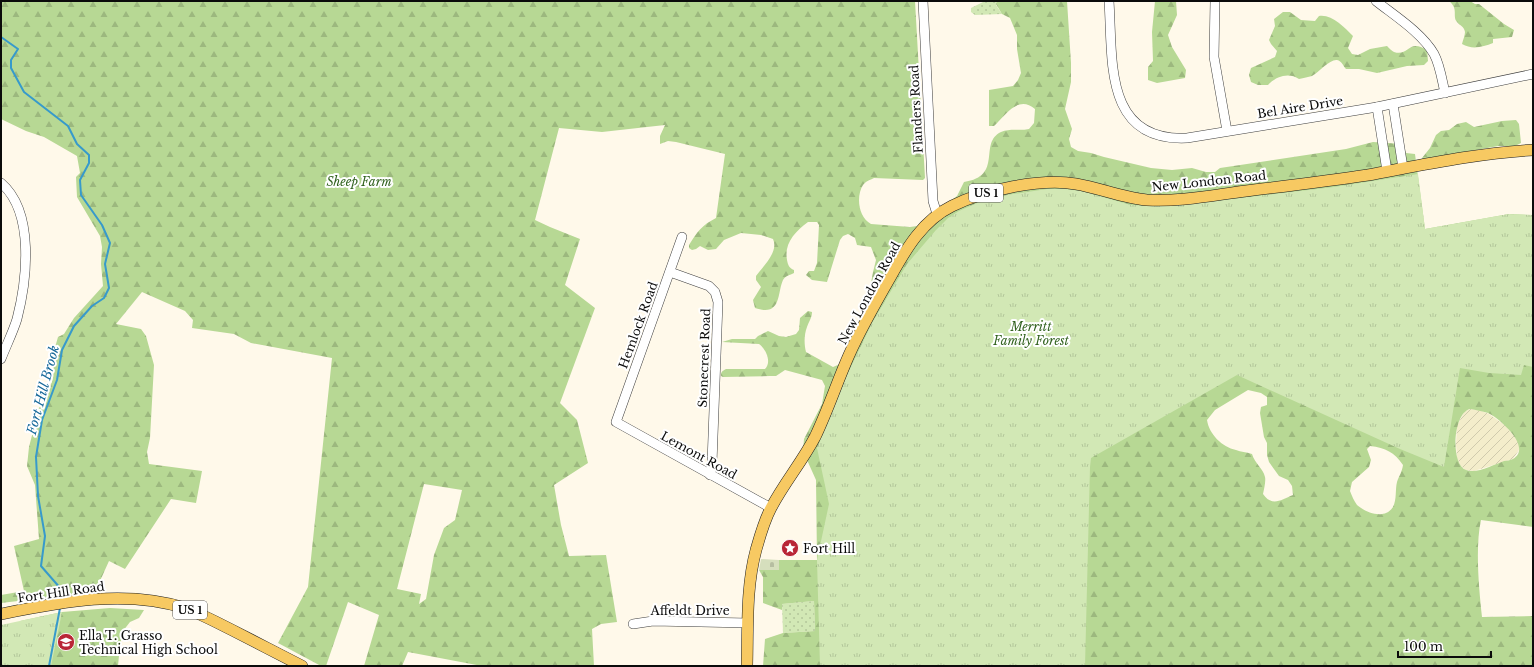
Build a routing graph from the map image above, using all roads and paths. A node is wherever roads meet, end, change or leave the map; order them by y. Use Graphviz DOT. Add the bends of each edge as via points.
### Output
graph roads {
  1 [pos="923,1"];
  2 [pos="1109,1"];
  3 [pos="1215,1"];
  4 [pos="1376,1"];
  5 [pos="1533,74"];
  6 [pos="1445,93"];
  7 [pos="1392,104"];
  8 [pos="1377,107"];
  9 [pos="1226,131"];
  10 [pos="1533,150"];
  11 [pos="1403,168"];
  12 [pos="1387,171"];
  13 [pos="1,183"];
  14 [pos="937,214"];
  15 [pos="682,237"];
  16 [pos="670,272"];
  17 [pos="2,354"];
  18 [pos="616,422"];
  19 [pos="710,475"];
  20 [pos="771,508"];
  21 [pos="1,614"];
  22 [pos="748,623"];
  23 [pos="633,624"];
  24 [pos="302,666"];
  25 [pos="747,666"];
  1 -- 14 [label="street, Flanders Road" via="933,201"];
  2 -- 9 [label="street, Bel Aire Drive" via="1114,81 1120,100 1130,117 1150,132 1170,137 1187,138"];
  3 -- 9 [label="street" via="1214,57"];
  4 -- 6 [label="street" via="1430,47 1437,62"];
  5 -- 6 [label="street, Bel Aire Drive"];
  6 -- 7 [label="street, Bel Aire Drive"];
  7 -- 8 [label="street, Bel Aire Drive"];
  7 -- 11 [label="street"];
  8 -- 9 [label="street, Bel Aire Drive"];
  8 -- 12 [label="street"];
  10 -- 11 [label="main road, New London Road / US 1"];
  11 -- 12 [label="main road, New London Road / US 1"];
  12 -- 14 [label="main road, New London Road / US 1" via="1166,200 1136,198 1079,184 1043,182 970,198"];
  13 -- 17 [label="street" via="9,189 17,205 26,262 16,320"];
  14 -- 20 [label="main road, New London Road / US 1" via="904,253 877,300 848,356 816,434"];
  15 -- 16 [label="street, Hemlock Road"];
  16 -- 18 [label="street, Hemlock Road"];
  16 -- 19 [label="street, Stonecrest Road" via="710,286 718,302"];
  18 -- 19 [label="street, Lemont Road"];
  19 -- 20 [label="street, Lemont Road"];
  20 -- 22 [label="main road, New London Road / US 1" via="751,571"];
  21 -- 24 [label="main road, Fort Hill Road / US 1" via="95,599 149,600 177,606 209,618"];
  22 -- 23 [label="street, Affeldt Drive" via="653,621"];
  22 -- 25 [label="main road, New London Road / US 1"];
}
